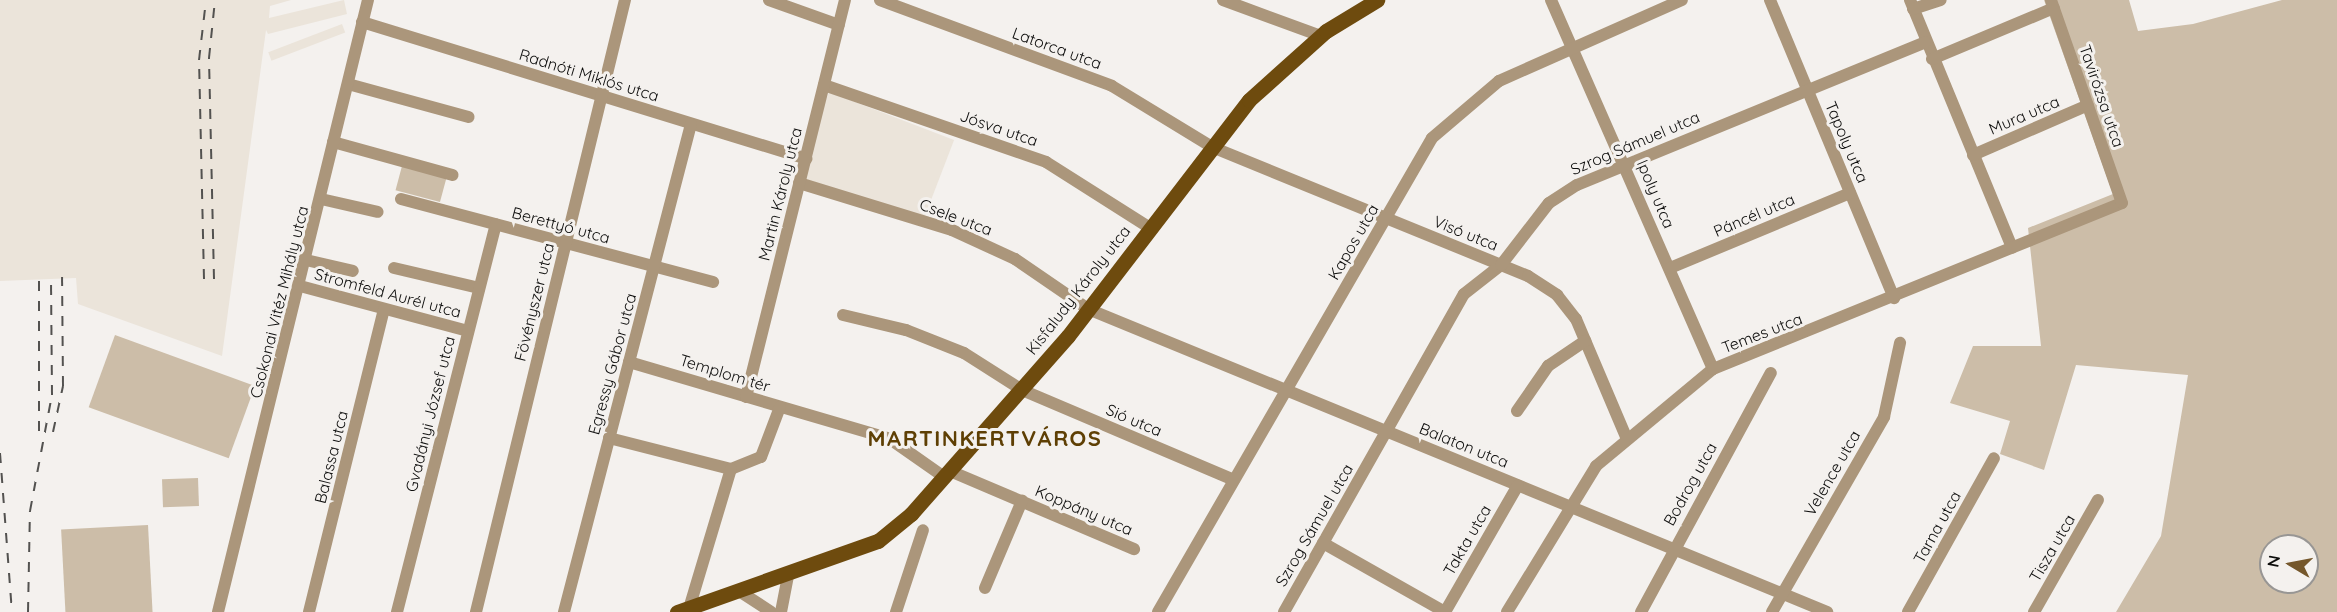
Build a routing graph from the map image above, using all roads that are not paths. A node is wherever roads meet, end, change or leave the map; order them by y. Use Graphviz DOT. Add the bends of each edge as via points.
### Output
graph roads {
  1 [pos="368,0"];
  2 [pos="625,0"];
  3 [pos="769,0"];
  4 [pos="845,0"];
  5 [pos="880,0"];
  6 [pos="1223,0"];
  7 [pos="1377,0"];
  8 [pos="1551,0"];
  9 [pos="1682,0"];
  10 [pos="1770,0"];
  11 [pos="1941,0"];
  12 [pos="2053,4"];
  13 [pos="1912,5"];
  14 [pos="362,22"];
  15 [pos="839,25"];
  16 [pos="1321,36"];
  17 [pos="1924,42"];
  18 [pos="1572,46"];
  19 [pos="1932,59"];
  20 [pos="348,84"];
  21 [pos="824,85"];
  22 [pos="1807,88"];
  23 [pos="601,96"];
  24 [pos="2088,105"];
  25 [pos="469,117"];
  26 [pos="691,124"];
  27 [pos="333,142"];
  28 [pos="1212,147"];
  29 [pos="1972,155"];
  30 [pos="806,159"];
  31 [pos="1626,165"];
  32 [pos="453,175"];
  33 [pos="800,183"];
  34 [pos="1850,193"];
  35 [pos="321,199"];
  36 [pos="401,199"];
  37 [pos="2122,203"];
  38 [pos="378,212"];
  39 [pos="1386,218"];
  40 [pos="496,224"];
  41 [pos="1150,228"];
  42 [pos="565,243"];
  43 [pos="2012,248"];
  44 [pos="306,260"];
  45 [pos="1501,265"];
  46 [pos="654,267"];
  47 [pos="394,268"];
  48 [pos="1670,268"];
  49 [pos="353,271"];
  50 [pos="713,282"];
  51 [pos="300,286"];
  52 [pos="479,288"];
  53 [pos="1894,297"];
  54 [pos="1088,309"];
  55 [pos="384,310"];
  56 [pos="843,315"];
  57 [pos="468,331"];
  58 [pos="1585,341"];
  59 [pos="1900,343"];
  60 [pos="629,362"];
  61 [pos="1713,369"];
  62 [pos="1771,373"];
  63 [pos="1022,390"];
  64 [pos="1286,390"];
  65 [pos="746,396"];
  66 [pos="780,407"];
  67 [pos="1517,411"];
  68 [pos="1386,431"];
  69 [pos="1626,437"];
  70 [pos="609,438"];
  71 [pos="1994,458"];
  72 [pos="731,470"];
  73 [pos="947,474"];
  74 [pos="1234,480"];
  75 [pos="1518,485"];
  76 [pos="2098,500"];
  77 [pos="1022,501"];
  78 [pos="1568,507"];
  79 [pos="923,530"];
  80 [pos="1323,543"];
  81 [pos="1134,549"];
  82 [pos="1676,550"];
  83 [pos="788,575"];
  84 [pos="985,588"];
  85 [pos="739,591"];
  86 [pos="1782,594"];
  87 [pos="685,611"];
  88 [pos="218,612"];
  89 [pos="309,612"];
  90 [pos="397,612"];
  91 [pos="476,612"];
  92 [pos="564,612"];
  93 [pos="771,612"];
  94 [pos="781,612"];
  95 [pos="896,612"];
  96 [pos="1158,612"];
  97 [pos="1284,612"];
  98 [pos="1445,612"];
  99 [pos="1507,612"];
  100 [pos="1641,612"];
  101 [pos="1772,612"];
  102 [pos="1827,612"];
  103 [pos="1908,612"];
  104 [pos="2034,612"];
  1 -- 14 [label="street, Csokonai Vitéz Mihály utca"];
  2 -- 23 [label="street, Fövényszer utca"];
  3 -- 15 [label="street"];
  4 -- 15 [label="street, Martin Károly utca"];
  5 -- 28 [label="street, Latorca utca" via="1112,86"];
  6 -- 16 [label="street"];
  7 -- 16 [label="main road, Kisfaludy Károly utca"];
  8 -- 18 [label="street, Ipoly utca"];
  9 -- 18 [label="street, Kapos utca"];
  10 -- 22 [label="street, Tapoly utca"];
  11 -- 13 [label="street"];
  12 -- 19 [label="street"];
  12 -- 24 [label="street, Tavirózsa utca"];
  13 -- 17 [label="street"];
  14 -- 20 [label="street, Csokonai Vitéz Mihály utca"];
  14 -- 23 [label="street, Radnóti Miklós utca"];
  15 -- 21 [label="street, Martin Károly utca"];
  16 -- 28 [label="main road, Kisfaludy Károly utca" via="1249,100"];
  17 -- 19 [label="street"];
  17 -- 22 [label="street, Szrog Sámuel utca"];
  18 -- 31 [label="street, Ipoly utca"];
  18 -- 39 [label="street, Kapos utca" via="1500,81 1462,110 1432,138"];
  19 -- 29 [label="street"];
  20 -- 25 [label="street"];
  20 -- 27 [label="street, Csokonai Vitéz Mihály utca"];
  21 -- 30 [label="street, Martin Károly utca"];
  21 -- 41 [label="street, Jósva utca" via="1046,162"];
  22 -- 31 [label="street, Szrog Sámuel utca"];
  22 -- 34 [label="street, Tapoly utca"];
  23 -- 26 [label="street, Radnóti Miklós utca"];
  23 -- 42 [label="street, Fövényszer utca"];
  24 -- 29 [label="street, Mura utca"];
  24 -- 37 [label="street, Tavirózsa utca"];
  26 -- 30 [label="street, Radnóti Miklós utca"];
  26 -- 46 [label="street, Egressy Gábor utca"];
  27 -- 32 [label="street"];
  27 -- 35 [label="street, Csokonai Vitéz Mihály utca"];
  28 -- 39 [label="street, Visó utca"];
  28 -- 41 [label="main road, Kisfaludy Károly utca"];
  29 -- 43 [label="street"];
  30 -- 33 [label="street, Martin Károly utca"];
  31 -- 45 [label="street, Szrog Sámuel utca" via="1577,185 1549,203"];
  31 -- 48 [label="street, Ipoly utca"];
  33 -- 54 [label="street, Csele utca" via="952,230 1015,259"];
  33 -- 65 [label="street, Martin Károly utca"];
  34 -- 48 [label="street, Páncél utca"];
  34 -- 53 [label="street, Tapoly utca"];
  35 -- 38 [label="street"];
  35 -- 44 [label="street, Csokonai Vitéz Mihály utca"];
  36 -- 40 [label="street, Berettyó utca"];
  37 -- 43 [label="street, Temes utca"];
  39 -- 45 [label="street, Visó utca"];
  39 -- 64 [label="street, Kapos utca"];
  40 -- 42 [label="street, Berettyó utca"];
  40 -- 52 [label="street, Gvadányi József utca"];
  41 -- 54 [label="main road, Kisfaludy Károly utca"];
  42 -- 46 [label="street, Berettyó utca"];
  42 -- 91 [label="street, Fövényszer utca"];
  43 -- 53 [label="street, Temes utca"];
  44 -- 49 [label="street"];
  44 -- 51 [label="street, Csokonai Vitéz Mihály utca"];
  45 -- 58 [label="street, Visó utca" via="1557,295"];
  45 -- 68 [label="street, Szrog Sámuel utca" via="1464,294"];
  46 -- 50 [label="street, Berettyó utca"];
  46 -- 60 [label="street, Egressy Gábor utca"];
  47 -- 52 [label="street"];
  48 -- 61 [label="street, Ipoly utca"];
  51 -- 55 [label="street, Stromfeld Aurél utca"];
  51 -- 88 [label="street, Csokonai Vitéz Mihály utca"];
  52 -- 57 [label="street, Gvadányi József utca"];
  53 -- 61 [label="street, Temes utca"];
  54 -- 63 [label="main road, Kisfaludy Károly utca"];
  54 -- 64 [label="street, Balaton utca"];
  55 -- 57 [label="street, Stromfeld Aurél utca"];
  55 -- 89 [label="street, Balassa utca"];
  56 -- 63 [label="street" via="906,330 964,353"];
  57 -- 90 [label="street, Gvadányi József utca"];
  58 -- 67 [label="street" via="1548,366"];
  58 -- 69 [label="street, Visó utca"];
  59 -- 86 [label="street, Velence utca" via="1884,417"];
  60 -- 65 [label="street, Templom tér"];
  60 -- 70 [label="street, Egressy Gábor utca"];
  61 -- 69 [label="street, Temes utca"];
  62 -- 82 [label="street, Bodrog utca"];
  63 -- 73 [label="main road, Kisfaludy Károly utca"];
  63 -- 74 [label="street, Sió utca"];
  64 -- 68 [label="street, Balaton utca"];
  64 -- 74 [label="street, Kapos utca"];
  65 -- 66 [label="street, Templom tér"];
  66 -- 72 [label="street, Templom tér" via="761,457"];
  66 -- 73 [label="street, Koppány utca" via="890,439"];
  68 -- 75 [label="street, Balaton utca"];
  68 -- 80 [label="street, Szrog Sámuel utca"];
  69 -- 78 [label="street, Temes utca" via="1596,466"];
  70 -- 72 [label="street"];
  70 -- 92 [label="street, Egressy Gábor utca"];
  71 -- 103 [label="street, Tarna utca"];
  72 -- 87 [label="street"];
  73 -- 77 [label="street, Koppány utca"];
  73 -- 83 [label="main road, Kisfaludy Károly utca" via="878,541"];
  74 -- 96 [label="street, Kapos utca"];
  75 -- 78 [label="street, Balaton utca"];
  75 -- 98 [label="street, Takta utca"];
  76 -- 104 [label="street, Tisza utca"];
  77 -- 81 [label="street, Koppány utca"];
  77 -- 84 [label="street, Koppány utca"];
  78 -- 82 [label="street, Balaton utca"];
  78 -- 99 [label="street, Temes utca"];
  79 -- 95 [label="street"];
  80 -- 97 [label="street, Szrog Sámuel utca"];
  80 -- 98 [label="street"];
  82 -- 86 [label="street, Balaton utca"];
  82 -- 100 [label="street, Bodrog utca"];
  83 -- 85 [label="main road, Kisfaludy Károly utca"];
  83 -- 94 [label="street"];
  85 -- 87 [label="main road, Kisfaludy Károly utca"];
  85 -- 93 [label="street"];
  86 -- 101 [label="street, Velence utca"];
  86 -- 102 [label="street, Balaton utca"];
}
